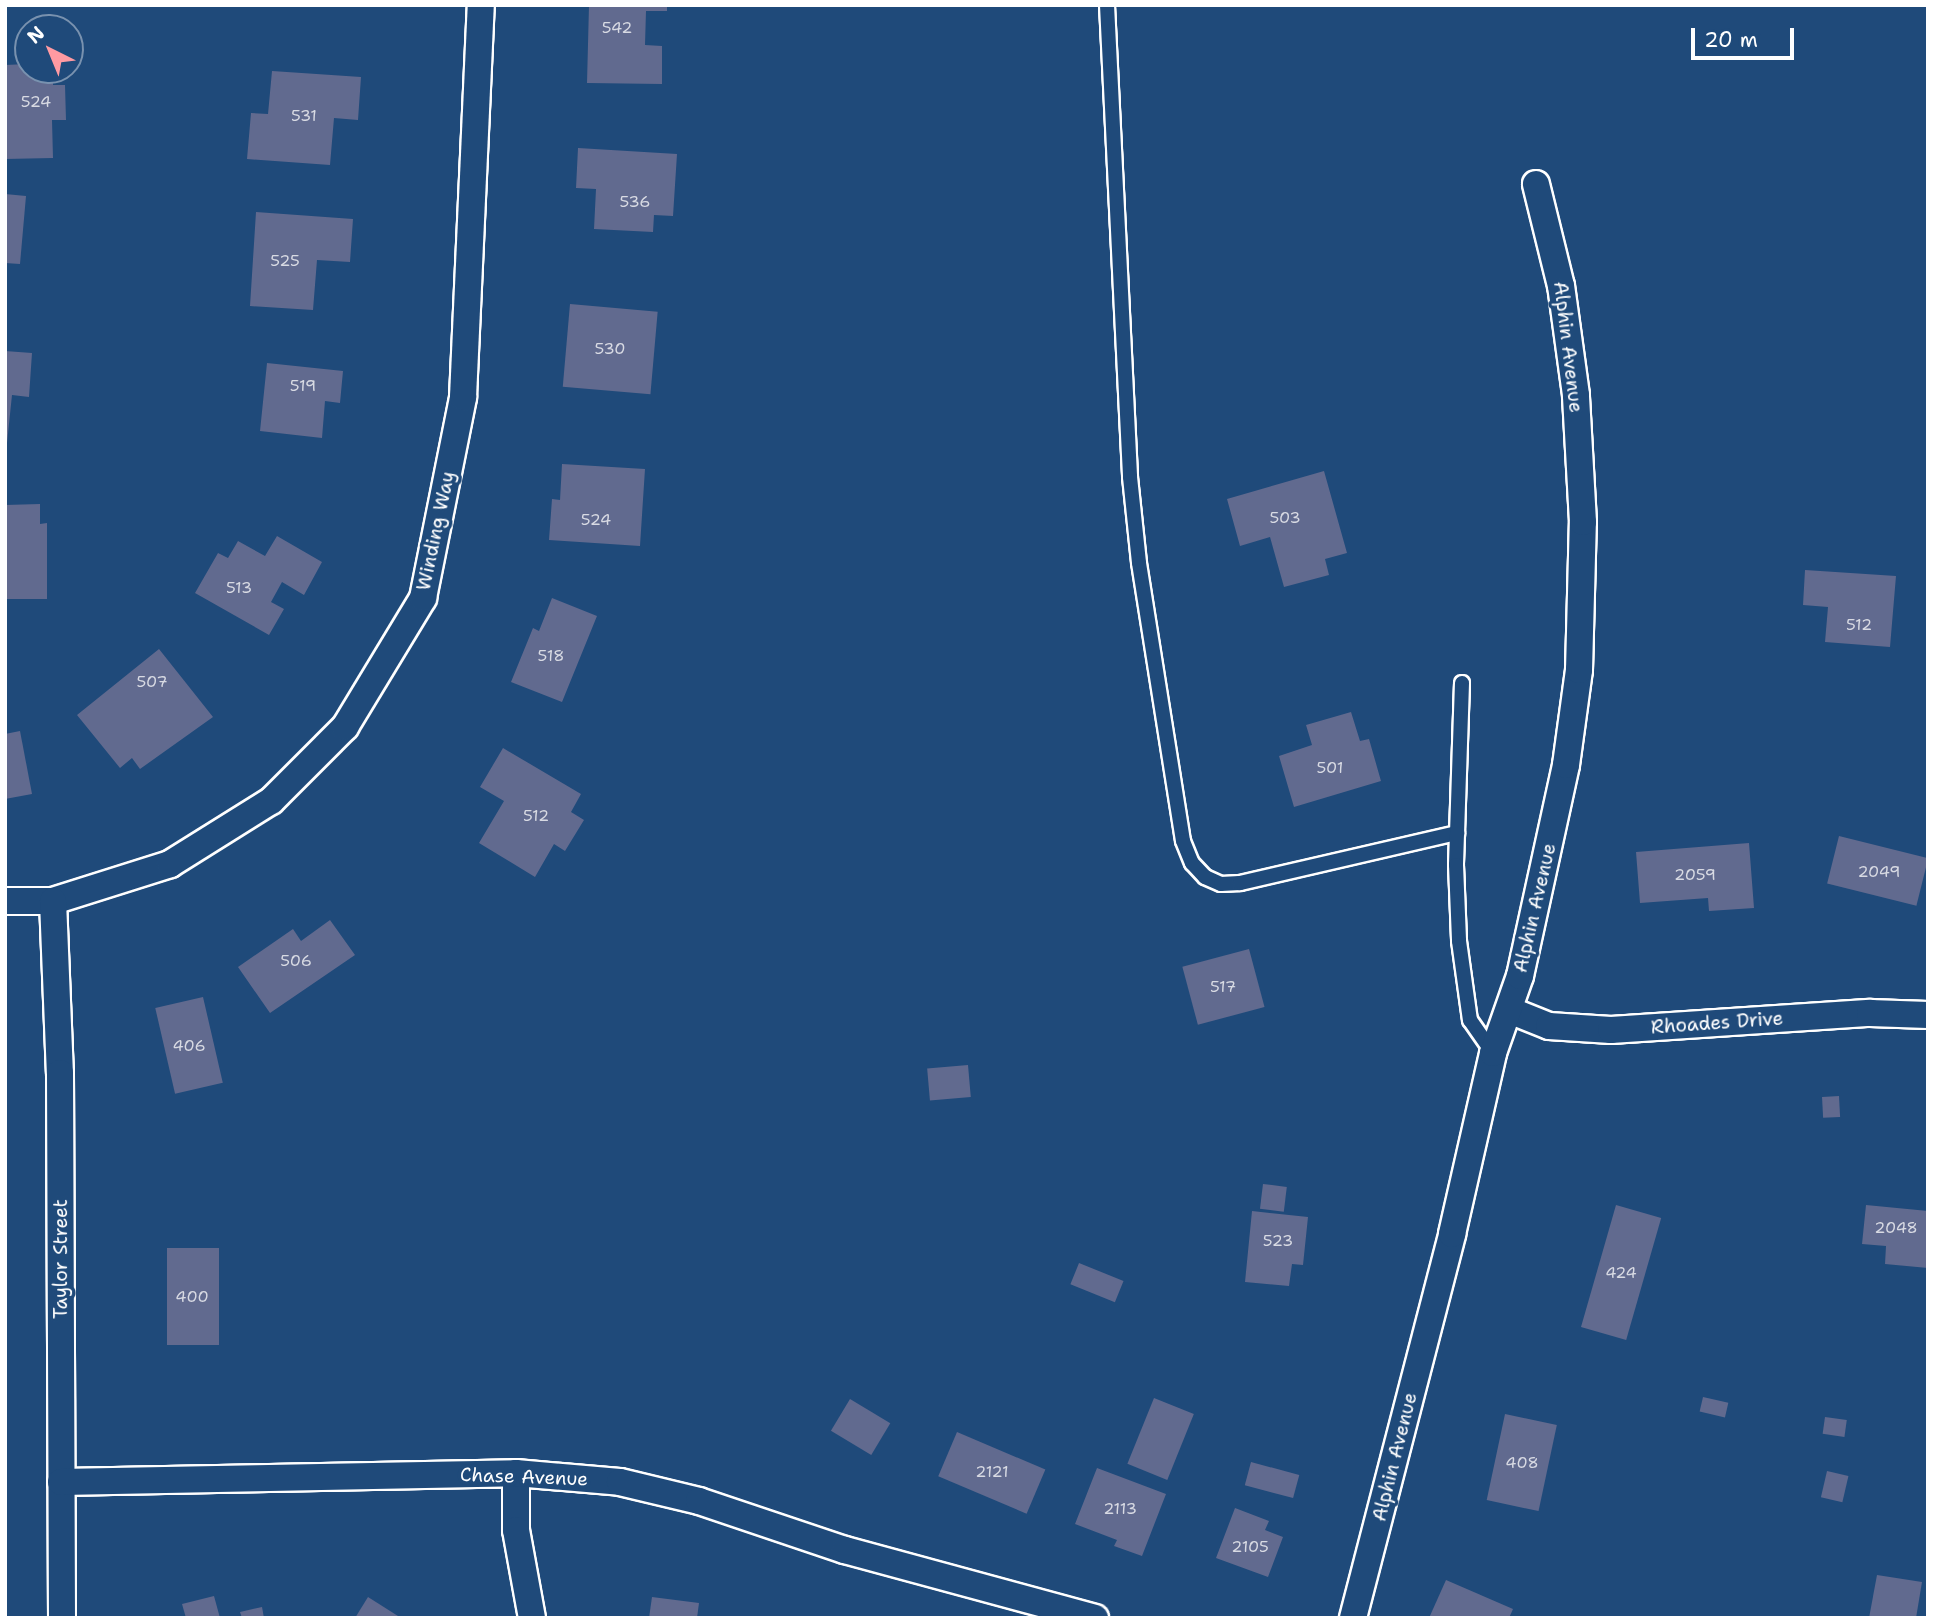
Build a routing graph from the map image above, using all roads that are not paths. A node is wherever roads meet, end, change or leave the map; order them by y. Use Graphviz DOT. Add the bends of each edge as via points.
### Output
graph roads {
  1 [pos="481,5"];
  2 [pos="1107,5"];
  3 [pos="1536,184"];
  4 [pos="1462,683"];
  5 [pos="1457,833"];
  6 [pos="5,901"];
  7 [pos="53,901"];
  8 [pos="1508,1010"];
  9 [pos="1928,1015"];
  10 [pos="1493,1053"];
  11 [pos="516,1473"];
  12 [pos="61,1482"];
  13 [pos="62,1618"];
  14 [pos="532,1618"];
  15 [pos="1094,1618"];
  16 [pos="1353,1618"];
  1 -- 7 [label="street, Winding Way" via="463,397 423,598 345,727 271,801 170,863"];
  2 -- 5 [label="lane" via="1130,477 1183,841 1192,863 1205,877 1221,884 1240,883"];
  3 -- 8 [label="street, Alphin Avenue" via="1571,344 1584,594 1566,765 1520,976"];
  4 -- 5 [label="lane"];
  5 -- 10 [label="lane" via="1460,941 1470,1020"];
  6 -- 7 [label="street, Winding Way"];
  7 -- 12 [label="street, Taylor Street" via="61,1073"];
  8 -- 9 [label="street, Rhoades Drive" via="1549,1026 1611,1030 1870,1013"];
  8 -- 10 [label="street, Alphin Avenue"];
  10 -- 16 [label="street, Alphin Avenue" via="1452,1234"];
  11 -- 12 [label="street, Chase Avenue"];
  11 -- 14 [label="street" via="516,1530"];
  11 -- 15 [label="street, Chase Avenue" via="620,1482 699,1500 845,1550"];
  12 -- 13 [label="street, Taylor Street"];
}
